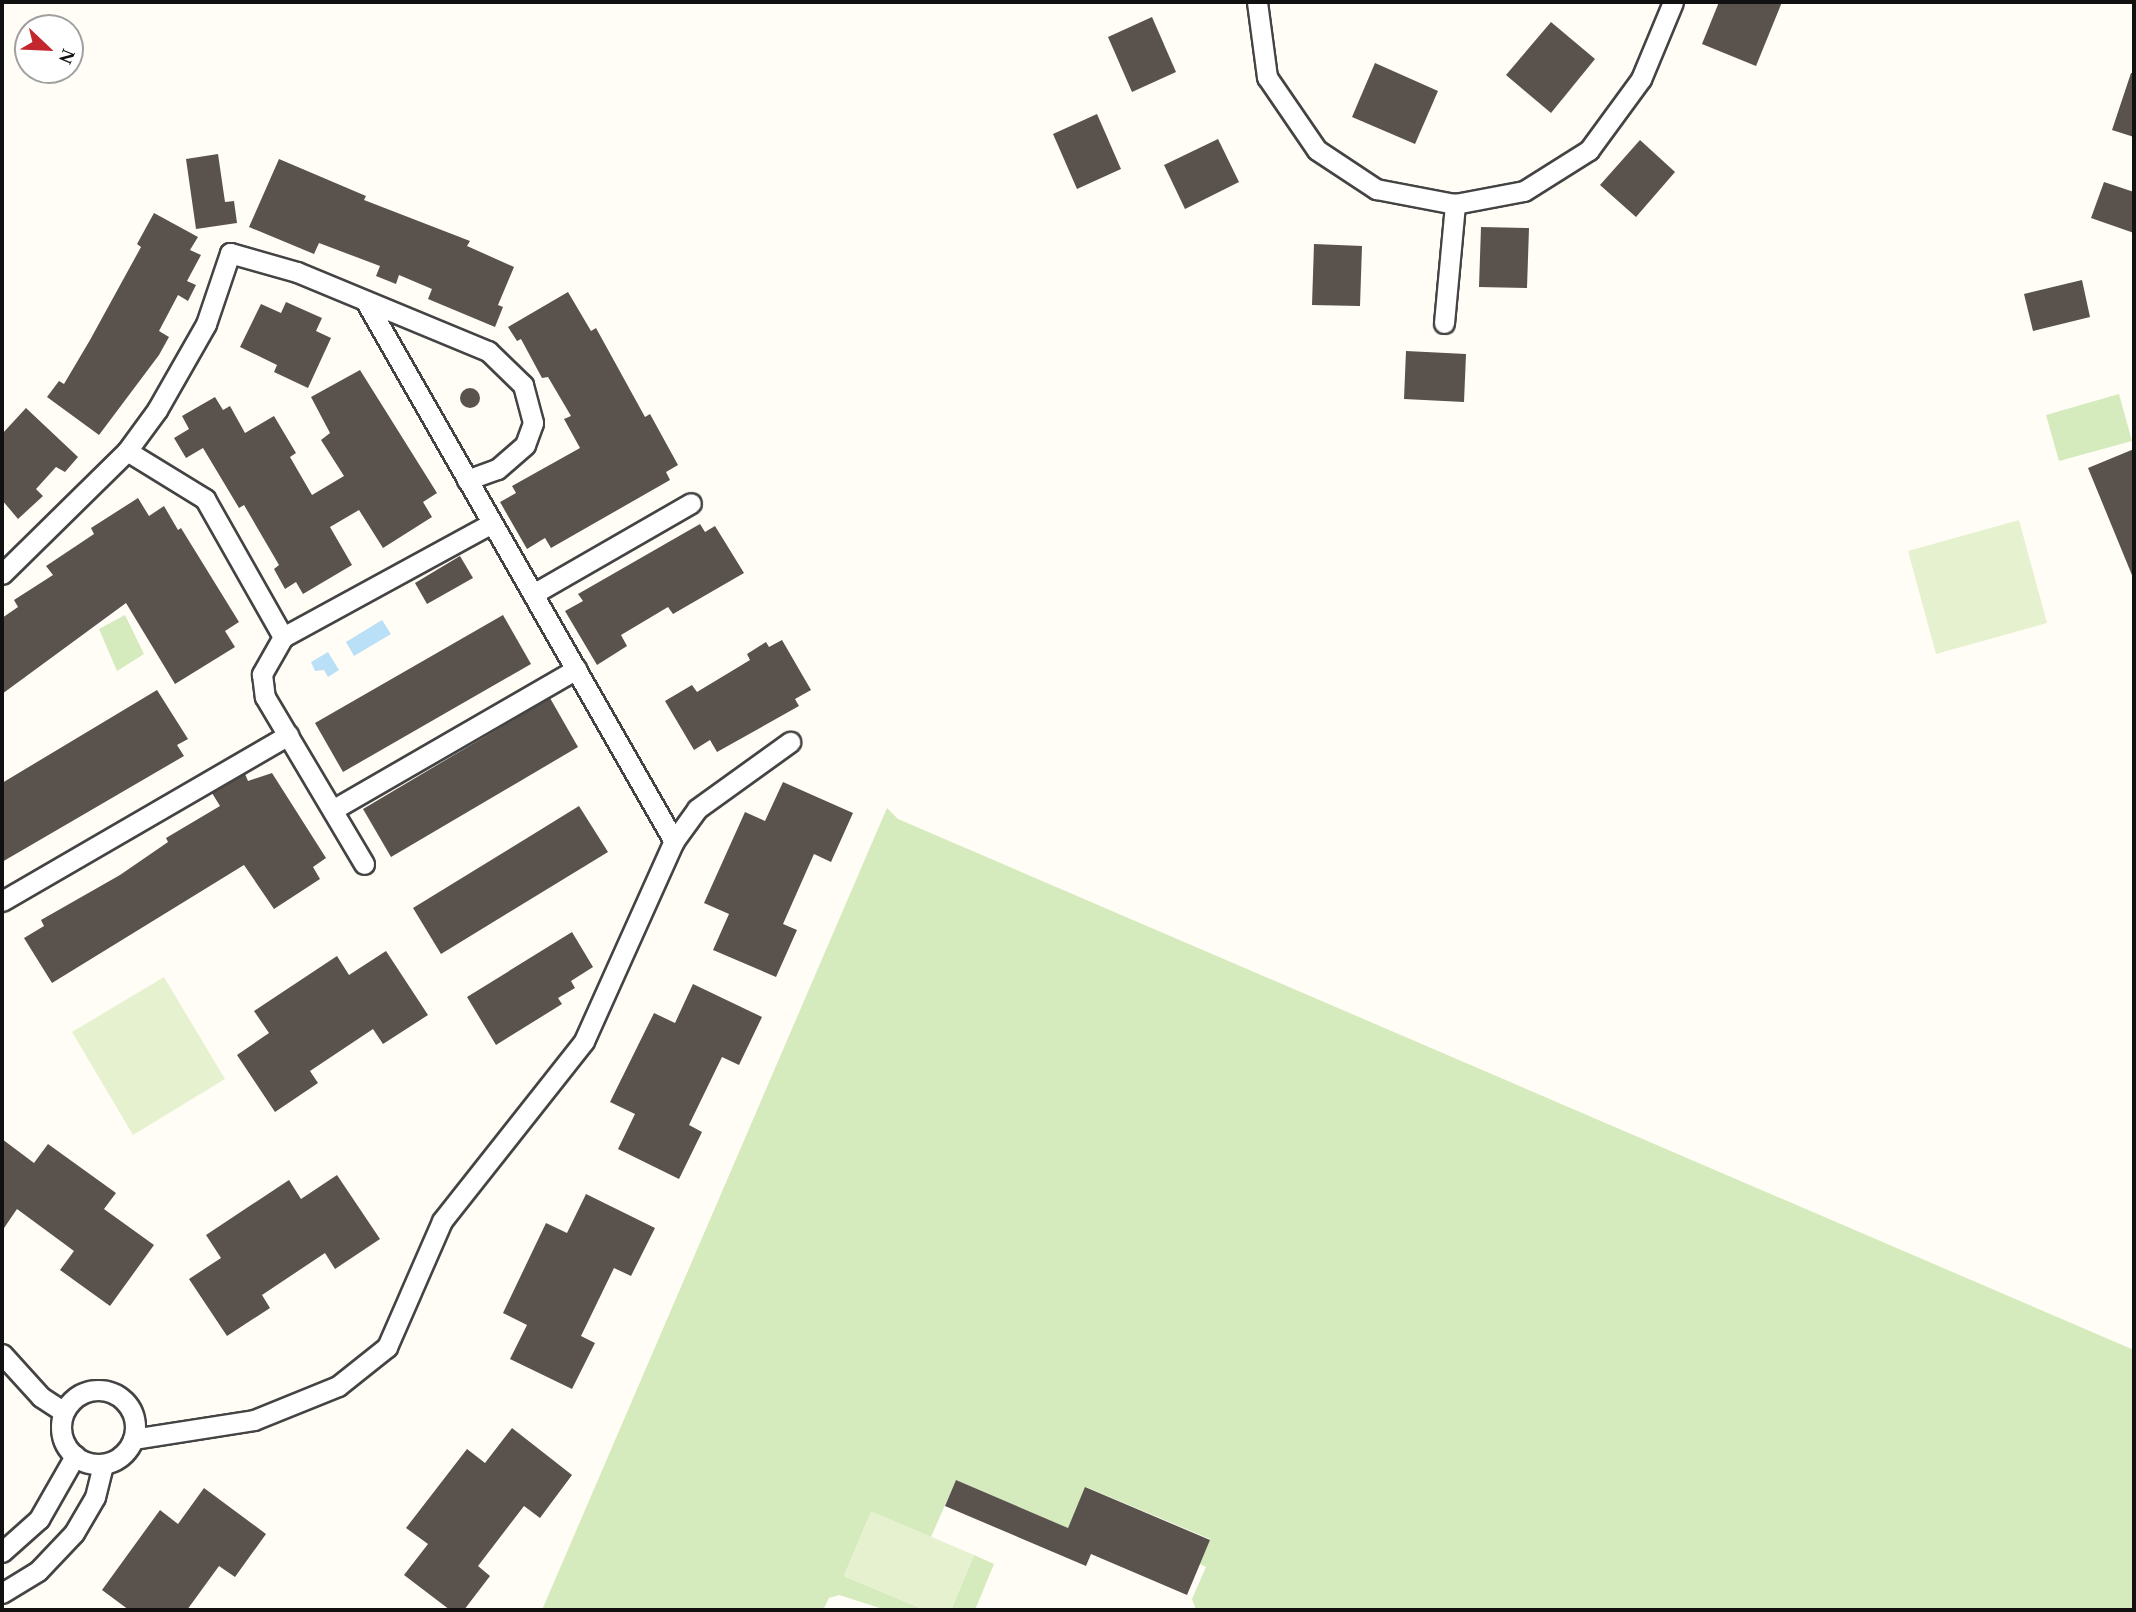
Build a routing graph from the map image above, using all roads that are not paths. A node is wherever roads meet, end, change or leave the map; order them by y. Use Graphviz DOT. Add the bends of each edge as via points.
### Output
graph roads {
  1 [pos="1257,2"];
  2 [pos="1673,2"];
  3 [pos="1455,204"];
  4 [pos="366,303"];
  5 [pos="1444,323"];
  6 [pos="127,451"];
  7 [pos="467,480"];
  8 [pos="691,503"];
  9 [pos="492,523"];
  10 [pos="2,575"];
  11 [pos="533,594"];
  12 [pos="283,637"];
  13 [pos="576,669"];
  14 [pos="288,735"];
  15 [pos="790,742"];
  16 [pos="334,809"];
  17 [pos="674,841"];
  18 [pos="364,864"];
  19 [pos="2,901"];
  20 [pos="2,1354"];
  21 [pos="64,1412"];
  22 [pos="133,1439"];
  23 [pos="75,1456"];
  24 [pos="103,1464"];
  25 [pos="2,1552"];
  26 [pos="2,1593"];
  1 -- 3 [label="street" via="1267,77 1317,150 1376,189"];
  2 -- 3 [label="street" via="1641,79 1590,150 1524,191"];
  3 -- 5 [label="street"];
  4 -- 6 [label="street" via="298,272 230,253 206,324"];
  4 -- 7 [label="street"];
  4 -- 7 [label="street" via="488,351 523,385 533,423 525,445 497,469"];
  6 -- 10 [label="street"];
  6 -- 12 [label="street" via="205,499"];
  7 -- 9 [label="street"];
  8 -- 11 [label="street"];
  9 -- 11 [label="street"];
  9 -- 12 [label="street"];
  11 -- 13 [label="street"];
  12 -- 14 [label="street" via="262,674 265,697"];
  13 -- 16 [label="street"];
  13 -- 17 [label="street"];
  14 -- 16 [label="street"];
  14 -- 19 [label="street"];
  15 -- 17 [label="street" via="697,809"];
  16 -- 18 [label="street"];
  17 -- 22 [label="street" via="584,1041 442,1222 387,1347 338,1386 254,1420"];
  20 -- 21 [label="street" via="41,1397"];
  21 -- 22 [label="street" via="93,1390 118,1395 133,1414"];
  21 -- 23 [label="street" via="61,1431"];
  22 -- 24 [label="street" via="122,1456"];
  23 -- 24 [label="street"];
  23 -- 25 [label="street" via="39,1519"];
  24 -- 26 [label="street" via="95,1497 74,1533 38,1571"];
}
